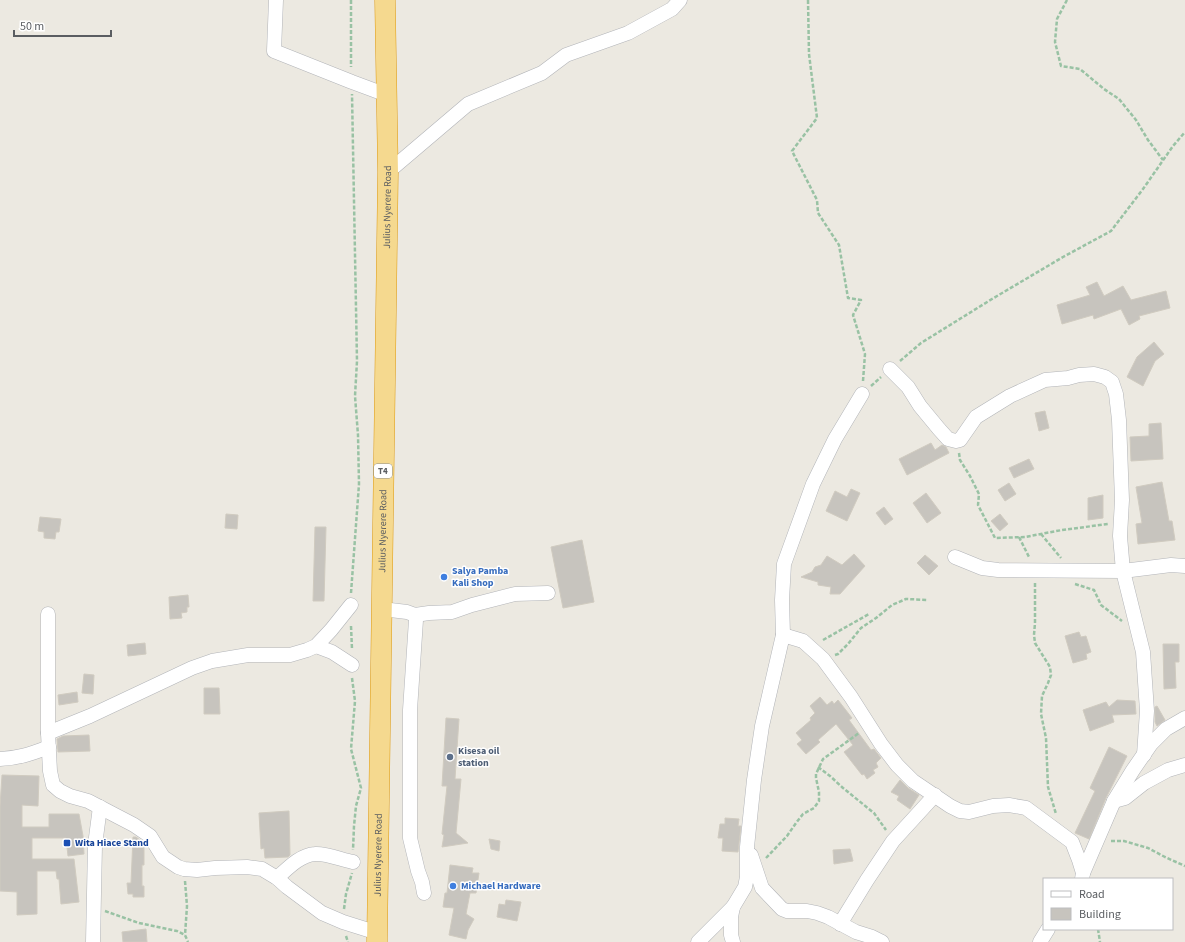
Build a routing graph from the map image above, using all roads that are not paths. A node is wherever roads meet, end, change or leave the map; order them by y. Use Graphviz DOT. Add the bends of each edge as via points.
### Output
graph roads {
  1 [pos="276,0"];
  2 [pos="385,0"];
  3 [pos="680,0"];
  4 [pos="387,95"];
  5 [pos="388,172"];
  6 [pos="890,369"];
  7 [pos="862,394"];
  8 [pos="955,557"];
  9 [pos="1185,566"];
  10 [pos="1123,571"];
  11 [pos="548,593"];
  12 [pos="351,606"];
  13 [pos="382,609"];
  14 [pos="48,614"];
  15 [pos="415,615"];
  16 [pos="783,635"];
  17 [pos="316,646"];
  18 [pos="352,666"];
  19 [pos="1185,718"];
  20 [pos="49,740"];
  21 [pos="1144,755"];
  22 [pos="0,759"];
  23 [pos="1185,765"];
  24 [pos="934,796"];
  25 [pos="1114,801"];
  26 [pos="100,807"];
  27 [pos="747,847"];
  28 [pos="353,862"];
  29 [pos="1082,876"];
  30 [pos="277,878"];
  31 [pos="424,893"];
  32 [pos="733,907"];
  33 [pos="840,924"];
  34 [pos="1047,930"];
  35 [pos="377,938"];
  36 [pos="93,942"];
  37 [pos="698,942"];
  38 [pos="733,942"];
  39 [pos="882,942"];
  40 [pos="1040,942"];
  1 -- 4 [label="street" via="274,51"];
  2 -- 4 [label="highway, Julius Nyerere Road / T4"];
  3 -- 5 [label="street" via="672,9 628,33 566,55 542,73 468,104"];
  4 -- 5 [label="highway, Julius Nyerere Road / T4"];
  5 -- 13 [label="highway, Julius Nyerere Road / T4"];
  6 -- 10 [label="street" via="908,387 920,406 948,439 956,441 960,440 976,417 1010,396 1045,380 1094,374 1112,382 1119,420 1122,500 1120,536"];
  7 -- 16 [label="street" via="835,439 813,484 784,564"];
  8 -- 10 [label="street" via="982,568 998,570"];
  9 -- 10 [label="street" via="1171,564"];
  10 -- 21 [label="street" via="1143,652 1147,711"];
  11 -- 15 [label="street" via="515,594 452,612"];
  12 -- 17 [label="street"];
  13 -- 15 [label="street"];
  13 -- 35 [label="highway, Julius Nyerere Road / T4"];
  14 -- 20 [label="street"];
  15 -- 31 [label="street" via="410,710 410,838"];
  16 -- 24 [label="street" via="802,641 823,659 897,765"];
  16 -- 27 [label="street" via="762,726"];
  17 -- 18 [label="street" via="332,652"];
  17 -- 20 [label="street" via="290,655 248,655 212,661 192,668 90,716"];
  19 -- 21 [label="street" via="1166,729"];
  20 -- 22 [label="street" via="28,755"];
  20 -- 26 [label="street" via="53,785 65,794"];
  21 -- 25 [label="street"];
  23 -- 25 [label="street" via="1168,770 1144,783 1125,798"];
  24 -- 29 [label="street" via="960,811 969,812 1009,805 1026,808 1072,842"];
  24 -- 33 [label="street" via="893,841"];
  25 -- 29 [label="street"];
  26 -- 30 [label="street" via="150,836 163,857 184,869 247,867 262,869"];
  26 -- 36 [label="street" via="95,846"];
  27 -- 32 [label="street" via="745,887"];
  27 -- 33 [label="street" via="762,888 782,909 817,913"];
  28 -- 30 [label="street" via="315,854 304,857"];
  30 -- 35 [label="street" via="322,913"];
  32 -- 37 [label="street"];
  32 -- 38 [label="street"];
  33 -- 39 [label="street"];
  34 -- 40 [label="street"];
}
